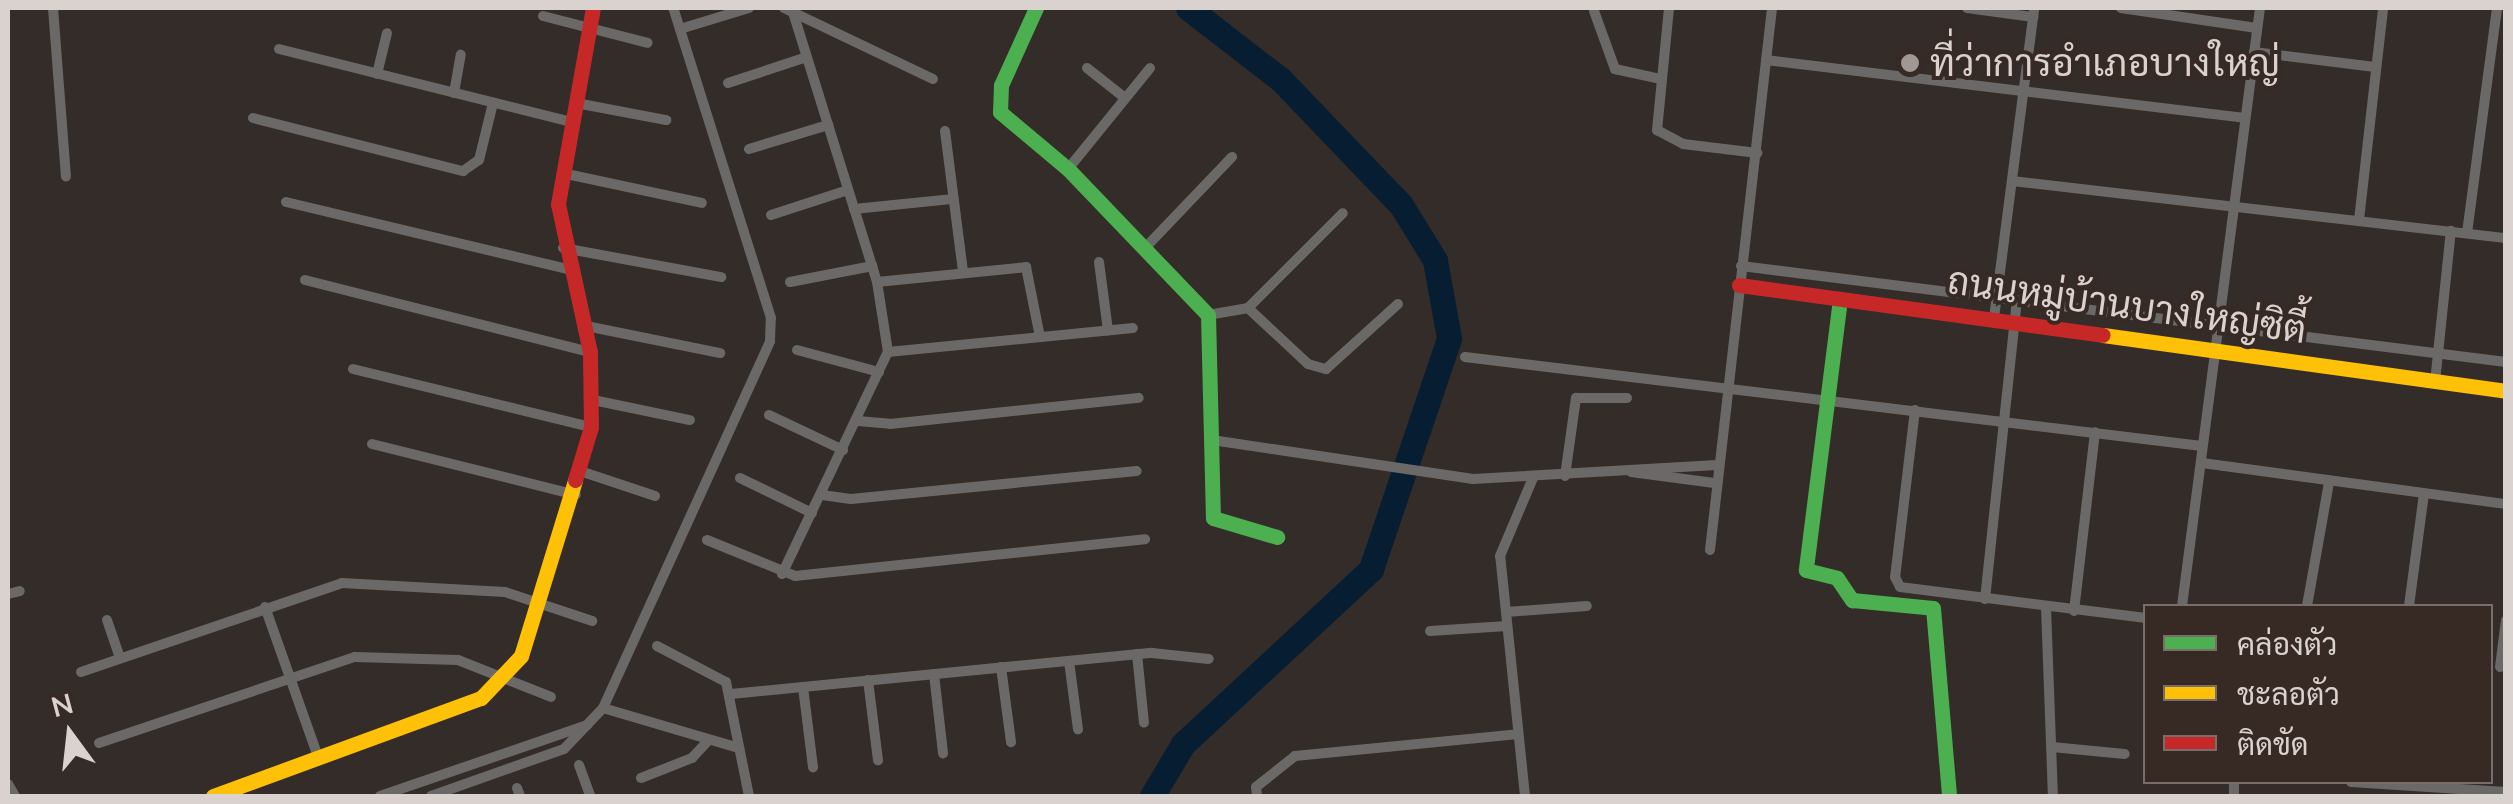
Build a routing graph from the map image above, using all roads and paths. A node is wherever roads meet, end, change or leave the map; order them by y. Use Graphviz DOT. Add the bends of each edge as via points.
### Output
graph roads {
  1 [pos="53,8"];
  2 [pos="593,8"];
  3 [pos="673,8"];
  4 [pos="749,8"];
  5 [pos="1036,8"];
  6 [pos="1670,8"];
  7 [pos="1772,8"];
  8 [pos="1968,8"];
  9 [pos="2121,8"];
  10 [pos="2260,8"];
  11 [pos="2382,8"];
  12 [pos="2496,8"];
  13 [pos="788,10"];
  14 [pos="1594,12"];
  15 [pos="2034,12"];
  16 [pos="542,16"];
  17 [pos="589,28"];
  18 [pos="2257,28"];
  19 [pos="680,29"];
  20 [pos="387,33"];
  21 [pos="648,43"];
  22 [pos="279,50"];
  23 [pos="2254,52"];
  24 [pos="461,56"];
  25 [pos="807,58"];
  26 [pos="1766,60"];
  27 [pos="2376,67"];
  28 [pos="1087,68"];
  29 [pos="1150,68"];
  30 [pos="377,74"];
  31 [pos="933,79"];
  32 [pos="1660,79"];
  33 [pos="728,82"];
  34 [pos="2024,89"];
  35 [pos="454,94"];
  36 [pos="1125,98"];
  37 [pos="493,103"];
  38 [pos="576,103"];
  39 [pos="254,118"];
  40 [pos="2245,118"];
  41 [pos="666,120"];
  42 [pos="571,122"];
  43 [pos="828,125"];
  44 [pos="944,131"];
  45 [pos="749,149"];
  46 [pos="1757,154"];
  47 [pos="1232,157"];
  48 [pos="1068,168"];
  49 [pos="562,172"];
  50 [pos="66,178"];
  51 [pos="2012,181"];
  52 [pos="848,190"];
  53 [pos="954,200"];
  54 [pos="286,202"];
  55 [pos="702,202"];
  56 [pos="2233,204"];
  57 [pos="854,209"];
  58 [pos="1343,214"];
  59 [pos="770,215"];
  60 [pos="2358,220"];
  61 [pos="2452,232"];
  62 [pos="2467,233"];
  63 [pos="2506,238"];
  64 [pos="562,248"];
  65 [pos="1145,248"];
  66 [pos="1098,262"];
  67 [pos="872,266"];
  68 [pos="1742,266"];
  69 [pos="568,269"];
  70 [pos="963,272"];
  71 [pos="722,277"];
  72 [pos="306,280"];
  73 [pos="790,282"];
  74 [pos="877,282"];
  75 [pos="1738,285"];
  76 [pos="1998,297"];
  77 [pos="1840,299"];
  78 [pos="2017,300"];
  79 [pos="1398,304"];
  80 [pos="1248,308"];
  81 [pos="1208,316"];
  82 [pos="1994,318"];
  83 [pos="2014,321"];
  84 [pos="2217,322"];
  85 [pos="586,326"];
  86 [pos="1133,328"];
  87 [pos="1108,330"];
  88 [pos="1040,338"];
  89 [pos="2214,347"];
  90 [pos="797,350"];
  91 [pos="590,352"];
  92 [pos="888,352"];
  93 [pos="720,353"];
  94 [pos="2437,354"];
  95 [pos="1465,357"];
  96 [pos="2506,362"];
  97 [pos="353,369"];
  98 [pos="880,372"];
  99 [pos="2434,382"];
  100 [pos="1726,387"];
  101 [pos="2506,390"];
  102 [pos="1139,398"];
  103 [pos="1628,398"];
  104 [pos="594,400"];
  105 [pos="1828,400"];
  106 [pos="1915,410"];
  107 [pos="769,415"];
  108 [pos="690,420"];
  109 [pos="858,421"];
  110 [pos="2004,422"];
  111 [pos="592,427"];
  112 [pos="2095,432"];
  113 [pos="1212,440"];
  114 [pos="372,444"];
  115 [pos="2202,446"];
  116 [pos="843,450"];
  117 [pos="1717,464"];
  118 [pos="2202,464"];
  119 [pos="1138,471"];
  120 [pos="583,472"];
  121 [pos="1630,472"];
  122 [pos="1565,476"];
  123 [pos="740,478"];
  124 [pos="1532,478"];
  125 [pos="1714,482"];
  126 [pos="2329,482"];
  127 [pos="822,494"];
  128 [pos="2424,494"];
  129 [pos="576,495"];
  130 [pos="655,496"];
  131 [pos="2506,504"];
  132 [pos="812,513"];
  133 [pos="1276,537"];
  134 [pos="707,540"];
  135 [pos="1145,540"];
  136 [pos="1710,550"];
  137 [pos="782,574"];
  138 [pos="20,591"];
  139 [pos="8,594"];
  140 [pos="1985,599"];
  141 [pos="540,602"];
  142 [pos="2182,604"];
  143 [pos="2308,604"];
  144 [pos="2410,604"];
  145 [pos="1587,606"];
  146 [pos="265,607"];
  147 [pos="2046,607"];
  148 [pos="2074,611"];
  149 [pos="1506,612"];
  150 [pos="2143,618"];
  151 [pos="107,620"];
  152 [pos="2506,620"];
  153 [pos="592,622"];
  154 [pos="1507,626"];
  155 [pos="1430,631"];
  156 [pos="657,646"];
  157 [pos="1136,654"];
  158 [pos="120,658"];
  159 [pos="1208,660"];
  160 [pos="1069,661"];
  161 [pos="1001,667"];
  162 [pos="2498,667"];
  163 [pos="81,672"];
  164 [pos="290,674"];
  165 [pos="934,674"];
  166 [pos="508,678"];
  167 [pos="868,680"];
  168 [pos="803,687"];
  169 [pos="731,694"];
  170 [pos="551,697"];
  171 [pos="603,708"];
  172 [pos="1144,722"];
  173 [pos="587,725"];
  174 [pos="1078,729"];
  175 [pos="1518,734"];
  176 [pos="708,741"];
  177 [pos="1010,742"];
  178 [pos="99,744"];
  179 [pos="2052,747"];
  180 [pos="739,748"];
  181 [pos="944,753"];
  182 [pos="2125,754"];
  183 [pos="318,758"];
  184 [pos="878,760"];
  185 [pos="579,765"];
  186 [pos="813,767"];
  187 [pos="641,778"];
  188 [pos="8,784"];
  189 [pos="2406,784"];
  190 [pos="2506,792"];
  191 [pos="14,796"];
  192 [pos="213,796"];
  193 [pos="380,796"];
  194 [pos="430,796"];
  195 [pos="590,796"];
  196 [pos="749,796"];
  197 [pos="1257,796"];
  198 [pos="1524,796"];
  199 [pos="1949,796"];
  200 [pos="2053,796"];
  1 -- 50 [label="street"];
  2 -- 17 [label="street"];
  3 -- 19 [label="street"];
  4 -- 19 [label="street"];
  5 -- 48 [label="street" via="998,105"];
  6 -- 32 [label="street"];
  7 -- 26 [label="street"];
  8 -- 15 [label="street"];
  9 -- 18 [label="street"];
  10 -- 18 [label="street"];
  11 -- 27 [label="street"];
  12 -- 62 [label="street"];
  13 -- 25 [label="street"];
  13 -- 31 [label="street"];
  14 -- 32 [label="street" via="1615,68"];
  15 -- 34 [label="street"];
  16 -- 17 [label="street"];
  17 -- 21 [label="street"];
  17 -- 38 [label="street"];
  18 -- 23 [label="street"];
  19 -- 171 [label="street" via="772,329"];
  20 -- 30 [label="street"];
  22 -- 30 [label="street"];
  23 -- 27 [label="street"];
  23 -- 40 [label="street"];
  24 -- 35 [label="street"];
  25 -- 33 [label="street"];
  25 -- 43 [label="street"];
  26 -- 34 [label="street"];
  26 -- 46 [label="street"];
  27 -- 60 [label="street"];
  28 -- 36 [label="street"];
  29 -- 36 [label="street"];
  30 -- 35 [label="street"];
  32 -- 46 [label="street" via="1661,135"];
  34 -- 40 [label="street"];
  34 -- 51 [label="street"];
  35 -- 37 [label="street"];
  36 -- 48 [label="street"];
  37 -- 39 [label="street" via="479,160 463,171"];
  37 -- 42 [label="street"];
  38 -- 41 [label="street"];
  38 -- 42 [label="street"];
  40 -- 56 [label="street"];
  42 -- 49 [label="street"];
  43 -- 45 [label="street"];
  43 -- 52 [label="street"];
  44 -- 53 [label="street"];
  46 -- 68 [label="street"];
  47 -- 65 [label="street"];
  48 -- 65 [label="street"];
  49 -- 55 [label="street"];
  49 -- 64 [label="street"];
  51 -- 56 [label="street"];
  51 -- 76 [label="street"];
  52 -- 57 [label="street"];
  52 -- 59 [label="street"];
  53 -- 57 [label="street"];
  53 -- 70 [label="street"];
  54 -- 69 [label="street"];
  56 -- 60 [label="street"];
  56 -- 84 [label="street"];
  57 -- 67 [label="street"];
  58 -- 80 [label="street"];
  60 -- 61 [label="street"];
  61 -- 62 [label="street"];
  61 -- 94 [label="street"];
  62 -- 63 [label="street"];
  64 -- 69 [label="street"];
  64 -- 71 [label="street"];
  65 -- 81 [label="street"];
  66 -- 87 [label="street"];
  67 -- 73 [label="street"];
  67 -- 74 [label="street"];
  68 -- 75 [label="street"];
  68 -- 76 [label="street, ถนนหมู่บ้านบางใหญ่ซิตี้"];
  69 -- 85 [label="street"];
  70 -- 74 [label="street"];
  70 -- 88 [label="street" via="1026,266"];
  72 -- 91 [label="street"];
  74 -- 92 [label="street"];
  75 -- 77 [label="street, ถนนหมู่บ้านบางใหญ่ซิตี้"];
  75 -- 100 [label="street"];
  76 -- 78 [label="street, ถนนหมู่บ้านบางใหญ่ซิตี้"];
  76 -- 82 [label="street"];
  77 -- 82 [label="street, ถนนหมู่บ้านบางใหญ่ซิตี้"];
  77 -- 105 [label="street"];
  78 -- 83 [label="street"];
  78 -- 84 [label="street, ถนนหมู่บ้านบางใหญ่ซิตี้"];
  79 -- 80 [label="street" via="1326,369 1308,364"];
  80 -- 81 [label="street"];
  81 -- 113 [label="street"];
  82 -- 83 [label="street, ถนนหมู่บ้านบางใหญ่ซิตี้"];
  83 -- 89 [label="street, ถนนหมู่บ้านบางใหญ่ซิตี้"];
  83 -- 110 [label="street"];
  84 -- 89 [label="street"];
  84 -- 94 [label="street, ถนนหมู่บ้านบางใหญ่ซิตี้"];
  85 -- 91 [label="street"];
  85 -- 93 [label="street"];
  86 -- 87 [label="street"];
  87 -- 88 [label="street"];
  88 -- 92 [label="street"];
  89 -- 99 [label="street, ถนนหมู่บ้านบางใหญ่ซิตี้"];
  89 -- 115 [label="street"];
  90 -- 98 [label="street"];
  91 -- 104 [label="street"];
  92 -- 98 [label="street"];
  94 -- 96 [label="street, ถนนหมู่บ้านบางใหญ่ซิตี้"];
  94 -- 99 [label="street"];
  95 -- 100 [label="street"];
  97 -- 111 [label="street"];
  98 -- 109 [label="street"];
  99 -- 101 [label="street, ถนนหมู่บ้านบางใหญ่ซิตี้"];
  100 -- 105 [label="street"];
  100 -- 117 [label="street"];
  102 -- 109 [label="street"];
  103 -- 122 [label="street" via="1576,398"];
  104 -- 108 [label="street"];
  104 -- 111 [label="street"];
  105 -- 106 [label="street"];
  105 -- 199 [label="street" via="1806,570 1837,578 1852,600 1933,608"];
  106 -- 110 [label="street"];
  106 -- 140 [label="street" via="1896,583"];
  107 -- 116 [label="street"];
  109 -- 116 [label="street"];
  110 -- 112 [label="street"];
  110 -- 140 [label="street"];
  111 -- 120 [label="street"];
  112 -- 115 [label="street"];
  112 -- 148 [label="street"];
  113 -- 124 [label="street" via="1435,476"];
  113 -- 133 [label="street" via="1216,522"];
  114 -- 129 [label="street"];
  115 -- 118 [label="street"];
  116 -- 127 [label="street"];
  117 -- 121 [label="street"];
  117 -- 125 [label="street"];
  118 -- 126 [label="street"];
  118 -- 142 [label="street"];
  119 -- 127 [label="street" via="851,498"];
  120 -- 129 [label="street"];
  120 -- 130 [label="street"];
  121 -- 122 [label="street"];
  121 -- 125 [label="street"];
  122 -- 124 [label="street"];
  123 -- 132 [label="street"];
  124 -- 149 [label="street" via="1500,556"];
  125 -- 136 [label="street"];
  126 -- 128 [label="street"];
  126 -- 143 [label="street"];
  127 -- 132 [label="street"];
  128 -- 131 [label="street"];
  128 -- 144 [label="street"];
  129 -- 141 [label="street"];
  132 -- 137 [label="street"];
  134 -- 137 [label="street"];
  135 -- 137 [label="street"];
  138 -- 139 [label="street"];
  140 -- 147 [label="street"];
  141 -- 146 [label="street" via="505,592 356,583"];
  141 -- 153 [label="street"];
  141 -- 166 [label="street"];
  145 -- 149 [label="street"];
  146 -- 158 [label="street"];
  146 -- 164 [label="street"];
  147 -- 148 [label="street"];
  147 -- 179 [label="street"];
  148 -- 150 [label="street"];
  149 -- 154 [label="street"];
  151 -- 158 [label="street"];
  152 -- 162 [label="street"];
  154 -- 155 [label="street"];
  154 -- 175 [label="street"];
  156 -- 169 [label="street" via="711,668"];
  157 -- 159 [label="street"];
  157 -- 160 [label="street"];
  157 -- 172 [label="street"];
  158 -- 163 [label="street"];
  160 -- 161 [label="street"];
  160 -- 174 [label="street"];
  161 -- 165 [label="street"];
  161 -- 177 [label="street"];
  164 -- 166 [label="street" via="340,659 386,657 458,660"];
  164 -- 178 [label="street"];
  164 -- 183 [label="street"];
  165 -- 167 [label="street"];
  165 -- 181 [label="street"];
  166 -- 170 [label="street"];
  166 -- 183 [label="street" via="481,698"];
  167 -- 168 [label="street"];
  167 -- 184 [label="street"];
  168 -- 169 [label="street"];
  168 -- 186 [label="street"];
  169 -- 180 [label="street"];
  171 -- 173 [label="street"];
  171 -- 176 [label="street"];
  173 -- 193 [label="street"];
  173 -- 194 [label="street" via="564,749"];
  175 -- 197 [label="street" via="1295,756 1256,787"];
  175 -- 198 [label="street"];
  176 -- 180 [label="street"];
  176 -- 187 [label="street" via="692,758"];
  179 -- 182 [label="street"];
  179 -- 200 [label="street"];
  180 -- 196 [label="street"];
  183 -- 192 [label="street"];
  185 -- 195 [label="street"];
  188 -- 191 [label="street"];
  189 -- 190 [label="street"];
}
